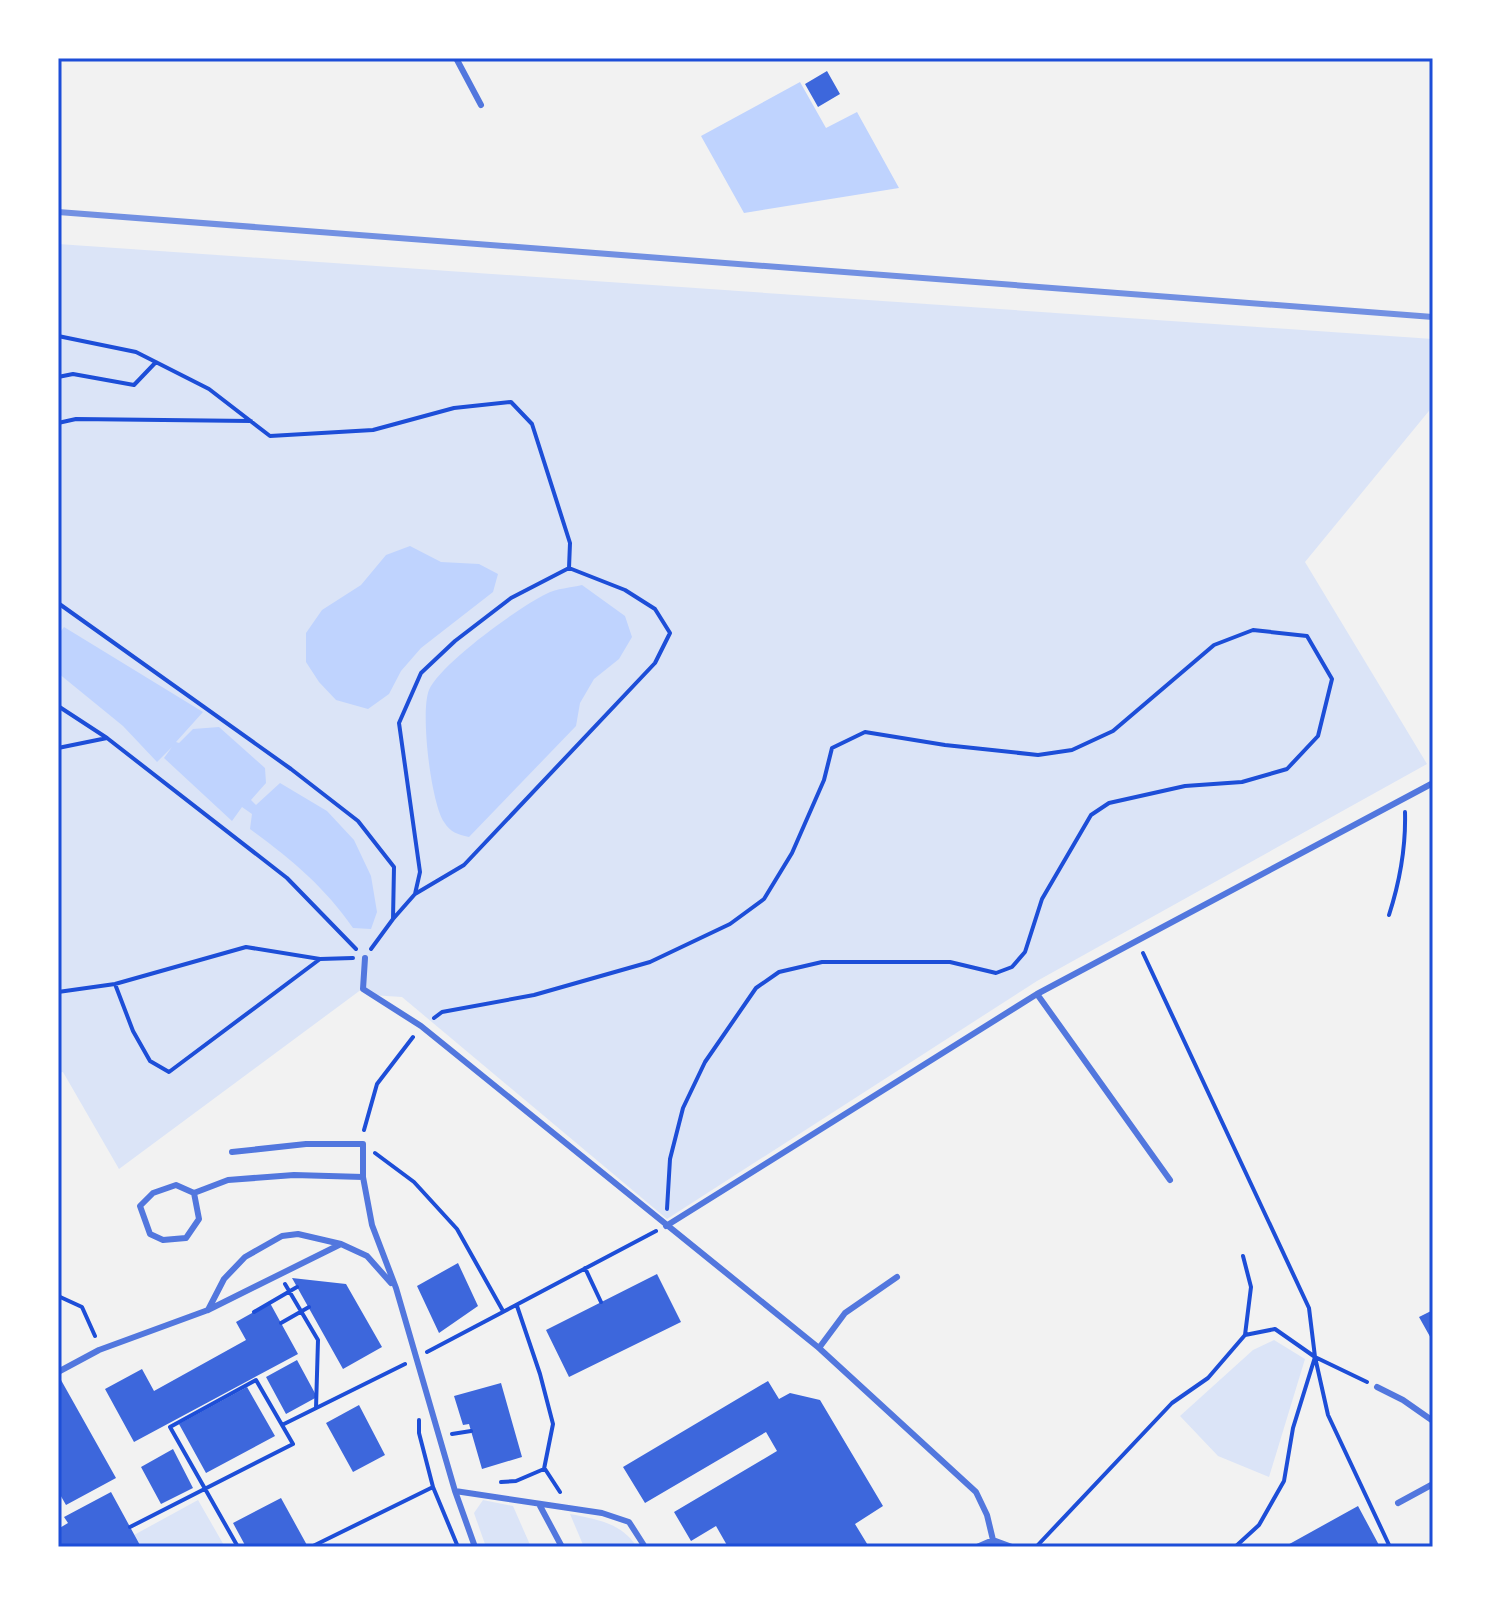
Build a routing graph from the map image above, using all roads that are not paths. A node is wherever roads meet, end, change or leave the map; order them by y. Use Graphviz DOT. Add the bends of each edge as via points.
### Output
graph roads {
  1 [pos="456,58"];
  2 [pos="481,105"];
  3 [pos="1433,783"];
  4 [pos="365,958"];
  5 [pos="1037,994"];
  6 [pos="232,1152"];
  7 [pos="363,1177"];
  8 [pos="1170,1180"];
  9 [pos="194,1193"];
  10 [pos="666,1226"];
  11 [pos="341,1244"];
  12 [pos="897,1277"];
  13 [pos="396,1288"];
  14 [pos="208,1310"];
  15 [pos="819,1348"];
  16 [pos="58,1372"];
  17 [pos="1377,1387"];
  18 [pos="1433,1421"];
  19 [pos="1433,1484"];
  20 [pos="455,1491"];
  21 [pos="1398,1503"];
  22 [pos="539,1504"];
  23 [pos="993,1540"];
  24 [pos="475,1547"];
  25 [pos="562,1547"];
  26 [pos="645,1547"];
  27 [pos="977,1547"];
  28 [pos="1012,1547"];
  1 -- 2 [label="lane"];
  3 -- 5 [label="lane"];
  4 -- 10 [label="lane" via="363,989 421,1026"];
  5 -- 8 [label="lane"];
  5 -- 10 [label="lane"];
  6 -- 7 [label="lane" via="363,1144"];
  7 -- 9 [label="lane" via="228,1180"];
  7 -- 13 [label="lane" via="372,1225"];
  9 -- 9 [label="lane" via="176,1185 153,1193 140,1206 150,1234 163,1240 186,1238 199,1219"];
  10 -- 15 [label="lane"];
  11 -- 13 [label="lane" via="367,1256"];
  11 -- 14 [label="lane"];
  11 -- 14 [label="lane" via="298,1234 282,1236 245,1257 224,1279"];
  12 -- 15 [label="lane" via="845,1313"];
  13 -- 20 [label="lane"];
  14 -- 16 [label="lane" via="99,1350"];
  15 -- 23 [label="lane" via="976,1492"];
  17 -- 18 [label="lane"];
  19 -- 21 [label="lane"];
  20 -- 22 [label="lane"];
  20 -- 24 [label="lane"];
  22 -- 25 [label="lane"];
  22 -- 26 [label="lane" via="629,1522"];
  23 -- 27 [label="lane"];
  23 -- 28 [label="lane"];
}
